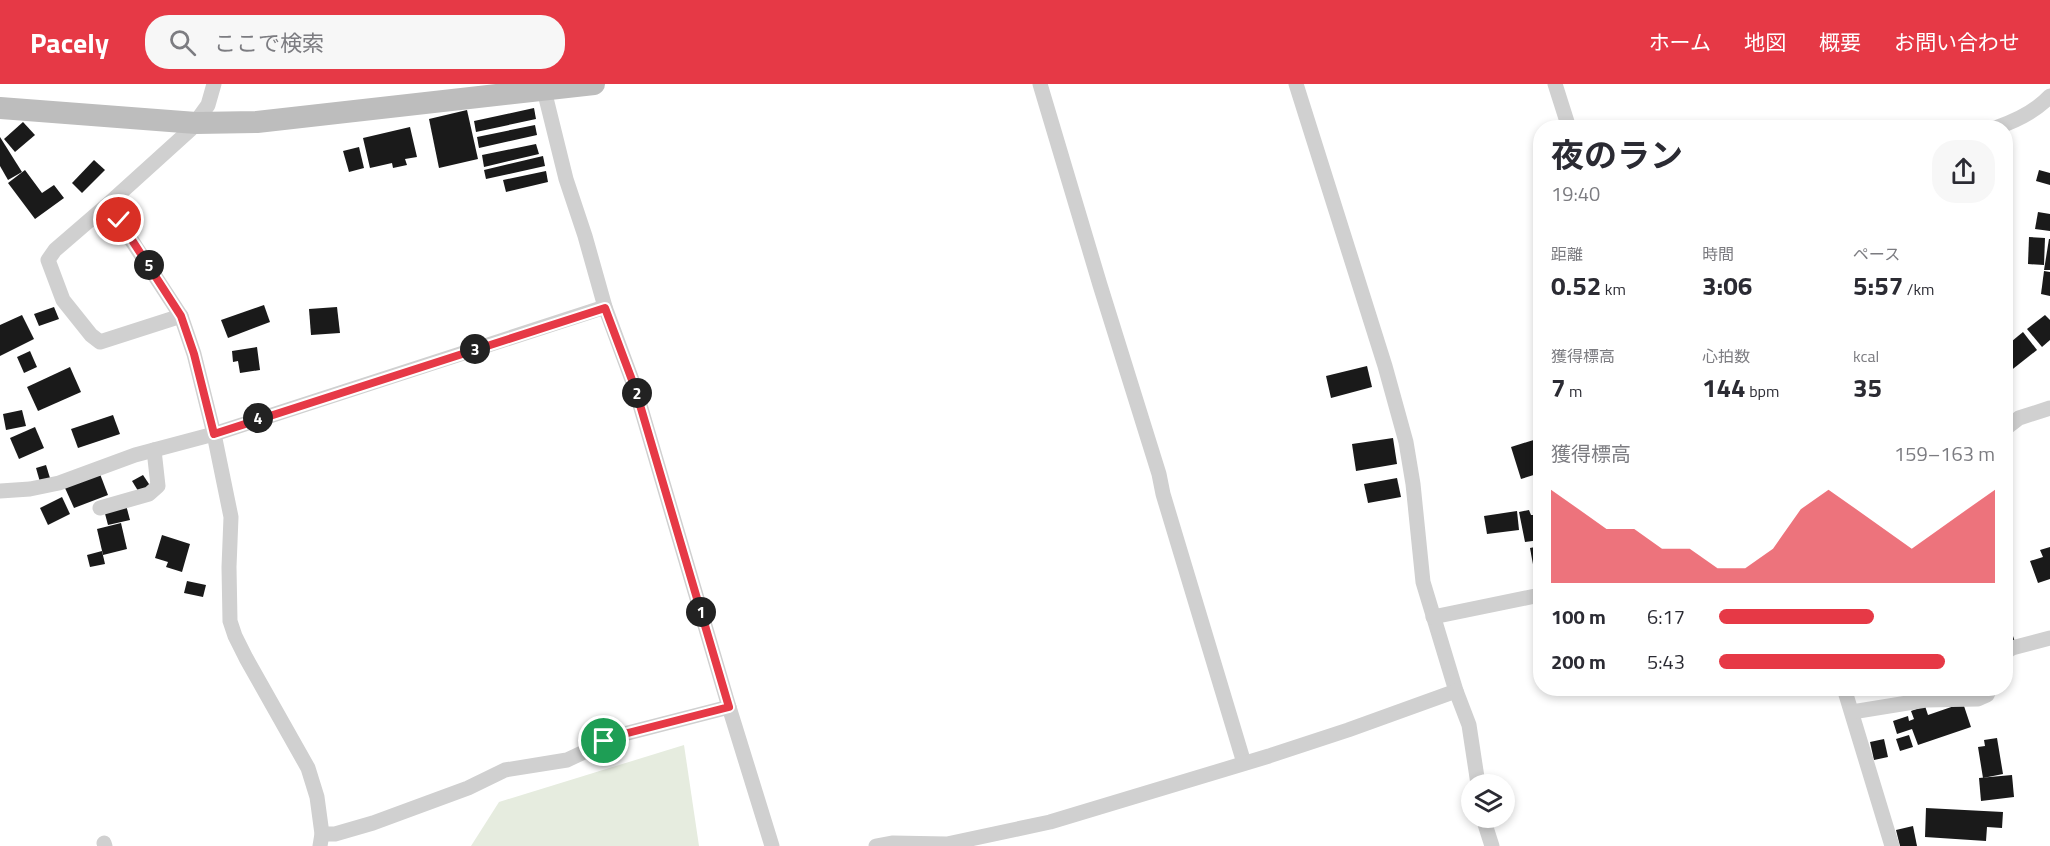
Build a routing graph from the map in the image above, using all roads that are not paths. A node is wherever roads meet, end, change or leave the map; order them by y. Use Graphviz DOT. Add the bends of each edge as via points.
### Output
graph roads {
  1 [pos="594,84"];
  2 [pos="1040,84"];
  3 [pos="1296,84"];
  4 [pos="1555,84"];
  5 [pos="213,90"];
  6 [pos="544,90"];
  7 [pos="2050,96"];
  8 [pos="0,108"];
  9 [pos="1566,120"];
  10 [pos="2013,121"];
  11 [pos="196,123"];
  12 [pos="106,206"];
  13 [pos="605,308"];
  14 [pos="181,316"];
  15 [pos="2050,408"];
  16 [pos="2013,423"];
  17 [pos="214,434"];
  18 [pos="154,450"];
  19 [pos="0,491"];
  20 [pos="100,508"];
  21 [pos="1533,596"];
  22 [pos="1433,617"];
  23 [pos="2050,638"];
  24 [pos="2013,648"];
  25 [pos="1456,691"];
  26 [pos="1847,696"];
  27 [pos="1985,696"];
  28 [pos="729,707"];
  29 [pos="1852,712"];
  30 [pos="1244,763"];
  31 [pos="1476,774"];
  32 [pos="1487,828"];
  33 [pos="321,840"];
  34 [pos="772,846"];
  35 [pos="876,846"];
  36 [pos="1492,846"];
  37 [pos="1892,846"];
  1 -- 6 [label="street"];
  2 -- 30 [label="street"];
  3 -- 22 [label="street" via="1403,431 1423,582"];
  4 -- 9 [label="street"];
  5 -- 11 [label="street"];
  6 -- 11 [label="street" via="257,122"];
  6 -- 13 [label="street"];
  7 -- 10 [label="street"];
  8 -- 11 [label="street"];
  11 -- 12 [label="street"];
  12 -- 14 [label="street"];
  12 -- 14 [label="street" via="48,260 63,300 100,342"];
  13 -- 17 [label="street"];
  13 -- 28 [label="street" via="635,388"];
  14 -- 17 [label="street"];
  15 -- 16 [label="street"];
  17 -- 18 [label="street"];
  17 -- 33 [label="street" via="231,516 230,621 246,658 308,768 317,797"];
  18 -- 19 [label="street" via="59,483"];
  18 -- 20 [label="street" via="158,486 149,494"];
  21 -- 22 [label="street"];
  22 -- 25 [label="street"];
  23 -- 24 [label="street"];
  25 -- 30 [label="street"];
  25 -- 31 [label="street" via="1469,725"];
  26 -- 29 [label="street"];
  27 -- 29 [label="street" via="1926,700"];
  28 -- 33 [label="street" via="620,735 567,760 505,770 459,792"];
  28 -- 34 [label="street"];
  29 -- 37 [label="street"];
  30 -- 35 [label="street" via="1039,825 947,844"];
  32 -- 36 [label="street"];
}
